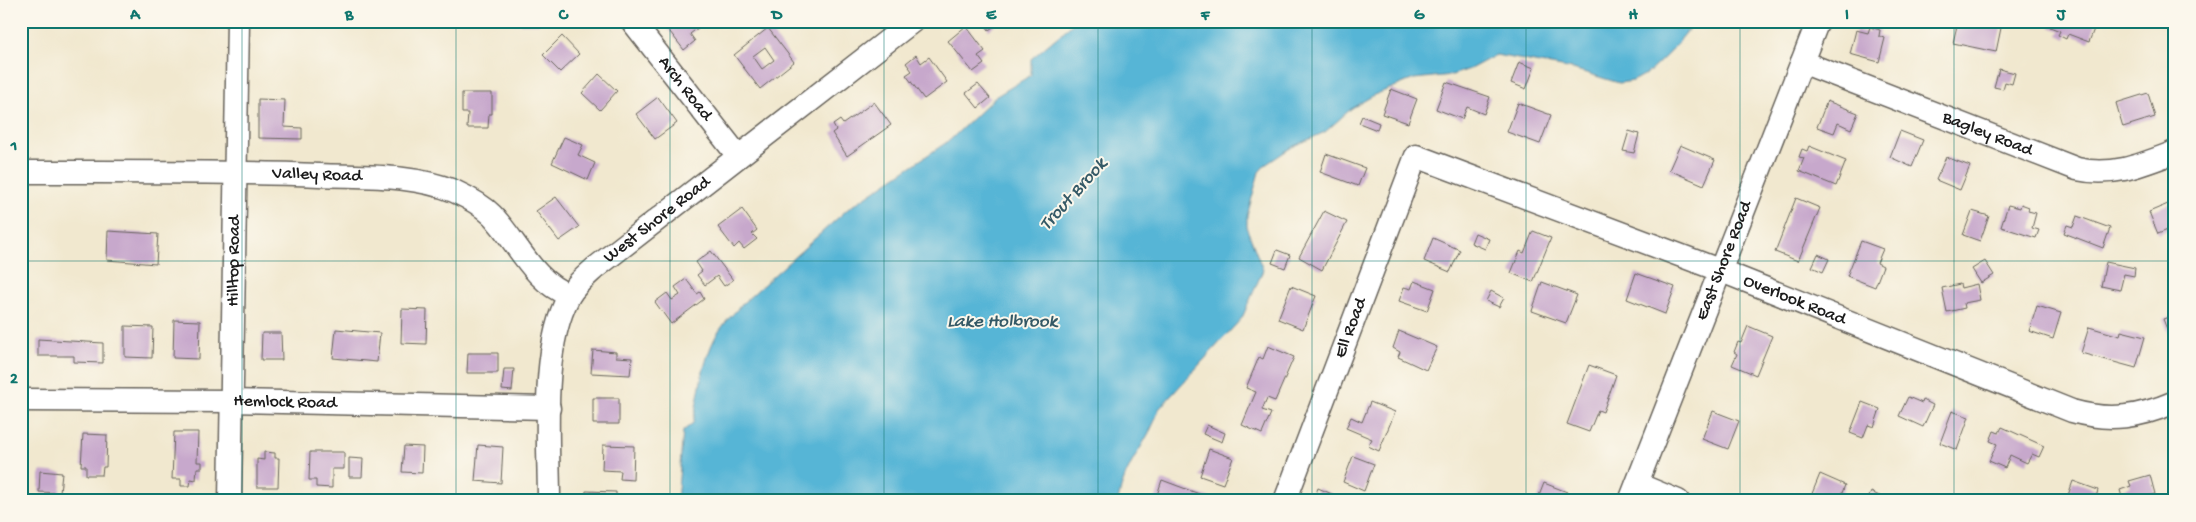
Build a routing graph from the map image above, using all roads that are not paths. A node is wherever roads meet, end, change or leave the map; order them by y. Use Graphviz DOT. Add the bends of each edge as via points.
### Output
graph roads {
  1 [pos="238,21"];
  2 [pos="632,21"];
  3 [pos="913,21"];
  4 [pos="1818,21"];
  5 [pos="1802,62"];
  6 [pos="2175,152"];
  7 [pos="738,156"];
  8 [pos="1416,156"];
  9 [pos="21,172"];
  10 [pos="236,172"];
  11 [pos="1719,270"];
  12 [pos="569,296"];
  13 [pos="21,400"];
  14 [pos="232,401"];
  15 [pos="2175,402"];
  16 [pos="549,408"];
  17 [pos="1634,493"];
  18 [pos="230,501"];
  19 [pos="549,501"];
  20 [pos="1285,501"];
  21 [pos="1678,501"];
  1 -- 10 [label="street, Hilltop Road"];
  2 -- 7 [label="street, Arch Road"];
  3 -- 7 [label="street, West Shore Road"];
  4 -- 5 [label="street, East Shore Road"];
  5 -- 6 [label="street, Bagley Road" via="2077,169 2115,172"];
  5 -- 11 [label="street, East Shore Road"];
  7 -- 12 [label="street, West Shore Road" via="595,268"];
  8 -- 11 [label="street, Overlook Road"];
  8 -- 20 [label="street, Ell Road"];
  9 -- 10 [label="street, Valley Road"];
  10 -- 12 [label="street, Valley Road" via="400,178 452,191 491,214 546,282"];
  10 -- 14 [label="street, Hilltop Road"];
  11 -- 15 [label="street, Overlook Road" via="2072,412 2124,418"];
  11 -- 17 [label="street, East Shore Road"];
  12 -- 16 [label="street, West Shore Road" via="552,347"];
  13 -- 14 [label="street, Hemlock Road"];
  14 -- 16 [label="street, Hemlock Road"];
  14 -- 18 [label="street, Hilltop Road"];
  16 -- 19 [label="street, West Shore Road"];
  17 -- 21 [label="street"];
}
